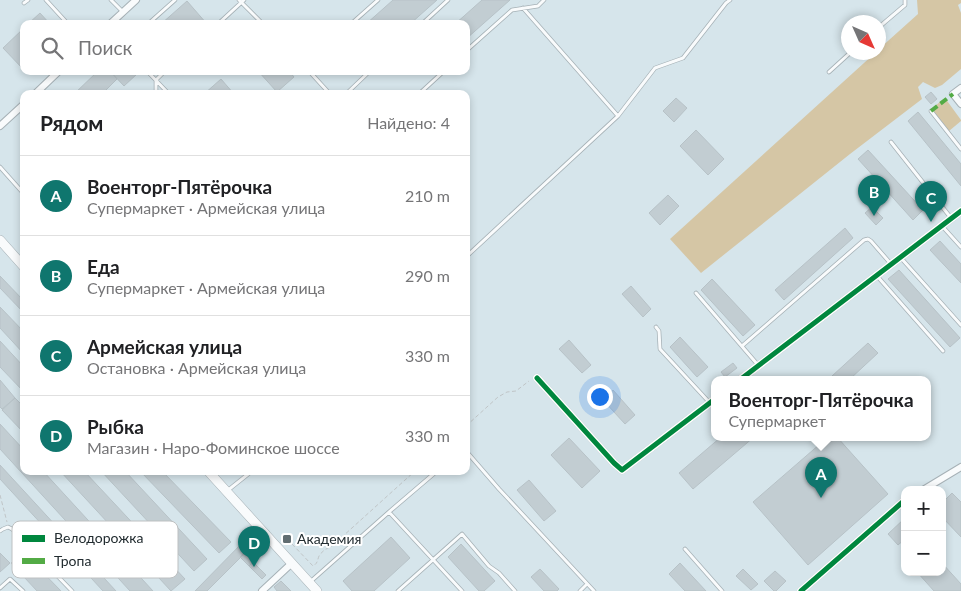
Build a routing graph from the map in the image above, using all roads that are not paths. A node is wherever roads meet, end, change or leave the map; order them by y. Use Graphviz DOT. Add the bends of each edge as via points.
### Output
graph roads {
  1 [pos="28,0"];
  2 [pos="46,0"];
  3 [pos="111,0"];
  4 [pos="136,0"];
  5 [pos="175,0"];
  6 [pos="378,0"];
  7 [pos="448,0"];
  8 [pos="544,0"];
  9 [pos="730,0"];
  10 [pos="905,0"];
  11 [pos="242,1"];
  12 [pos="24,3"];
  13 [pos="524,8"];
  14 [pos="123,12"];
  15 [pos="64,20"];
  16 [pos="114,20"];
  17 [pos="152,20"];
  18 [pos="222,20"];
  19 [pos="259,20"];
  20 [pos="356,20"];
  21 [pos="426,20"];
  22 [pos="886,21"];
  23 [pos="470,47"];
  24 [pos="843,60"];
  25 [pos="829,72"];
  26 [pos="55,75"];
  27 [pos="151,75"];
  28 [pos="161,75"];
  29 [pos="313,75"];
  30 [pos="366,75"];
  31 [pos="440,75"];
  32 [pos="156,80"];
  33 [pos="961,88"];
  34 [pos="39,90"];
  35 [pos="156,90"];
  36 [pos="165,90"];
  37 [pos="326,90"];
  38 [pos="350,90"];
  39 [pos="423,90"];
  40 [pos="961,104"];
  41 [pos="20,108"];
  42 [pos="931,111"];
  43 [pos="618,116"];
  44 [pos="0,126"];
  45 [pos="891,142"];
  46 [pos="961,149"];
  47 [pos="0,167"];
  48 [pos="20,190"];
  49 [pos="961,211"];
  50 [pos="951,219"];
  51 [pos="942,226"];
  52 [pos="0,240"];
  53 [pos="961,247"];
  54 [pos="470,253"];
  55 [pos="901,257"];
  56 [pos="20,262"];
  57 [pos="891,265"];
  58 [pos="876,276"];
  59 [pos="696,293"];
  60 [pos="961,324"];
  61 [pos="656,327"];
  62 [pos="742,346"];
  63 [pos="943,351"];
  64 [pos="759,366"];
  65 [pos="745,376"];
  66 [pos="537,378"];
  67 [pos="711,400"];
  68 [pos="711,402"];
  69 [pos="470,456"];
  70 [pos="961,467"];
  71 [pos="212,475"];
  72 [pos="247,475"];
  73 [pos="432,475"];
  74 [pos="930,486"];
  75 [pos="226,491"];
  76 [pos="901,504"];
  77 [pos="389,512"];
  78 [pos="12,529"];
  79 [pos="0,531"];
  80 [pos="685,549"];
  81 [pos="433,560"];
  82 [pos="292,563"];
  83 [pos="59,578"];
  84 [pos="310,583"];
  85 [pos="587,584"];
  86 [pos="0,588"];
  87 [pos="23,591"];
  88 [pos="72,591"];
  89 [pos="262,591"];
  90 [pos="317,591"];
  91 [pos="399,591"];
  92 [pos="462,591"];
  93 [pos="515,591"];
  94 [pos="580,591"];
  95 [pos="594,591"];
  96 [pos="722,591"];
  97 [pos="801,591"];
  1 -- 12 [label="lane"];
  2 -- 15 [label="lane"];
  3 -- 14 [label="lane"];
  4 -- 14 [label="street"];
  5 -- 17 [label="lane"];
  6 -- 20 [label="lane"];
  7 -- 21 [label="lane"];
  8 -- 13 [label="lane" via="538,6"];
  9 -- 43 [label="lane" via="683,58 655,68"];
  10 -- 22 [label="lane" via="905,5"];
  11 -- 18 [label="lane"];
  11 -- 19 [label="lane"];
  13 -- 23 [label="lane" via="512,10"];
  13 -- 43 [label="lane"];
  14 -- 16 [label="street"];
  24 -- 25 [label="lane"];
  26 -- 34 [label="street"];
  27 -- 32 [label="lane"];
  28 -- 32 [label="lane"];
  29 -- 37 [label="lane"];
  30 -- 38 [label="lane"];
  31 -- 39 [label="lane"];
  32 -- 35 [label="lane"];
  32 -- 36 [label="lane"];
  33 -- 40 [label="street" via="953,94"];
  41 -- 44 [label="street"];
  42 -- 46 [label="lane"];
  43 -- 54 [label="lane"];
  45 -- 50 [label="lane"];
  47 -- 48 [label="lane"];
  49 -- 50 [label="street"];
  50 -- 51 [label="street"];
  51 -- 53 [label="lane"];
  51 -- 55 [label="street"];
  52 -- 56 [label="main road"];
  55 -- 57 [label="street"];
  55 -- 60 [label="lane"];
  57 -- 58 [label="street"];
  57 -- 62 [label="lane" via="871,241 864,240"];
  58 -- 63 [label="lane"];
  58 -- 64 [label="street"];
  59 -- 62 [label="lane"];
  61 -- 67 [label="lane" via="660,349"];
  62 -- 64 [label="lane"];
  64 -- 65 [label="street"];
  66 -- 68 [label="street" via="622,470"];
  69 -- 85 [label="lane"];
  70 -- 74 [label="street"];
  71 -- 75 [label="main road"];
  72 -- 75 [label="lane"];
  73 -- 77 [label="lane"];
  75 -- 82 [label="main road"];
  76 -- 97 [label="street"];
  77 -- 81 [label="lane"];
  77 -- 84 [label="lane"];
  78 -- 79 [label="lane" via="8,527"];
  80 -- 96 [label="lane"];
  81 -- 91 [label="lane"];
  81 -- 92 [label="lane"];
  81 -- 93 [label="lane" via="462,534"];
  82 -- 84 [label="main road"];
  82 -- 89 [label="street"];
  83 -- 88 [label="lane"];
  84 -- 90 [label="main road"];
  85 -- 94 [label="lane"];
  85 -- 95 [label="lane"];
  86 -- 87 [label="lane" via="10,579"];
}
